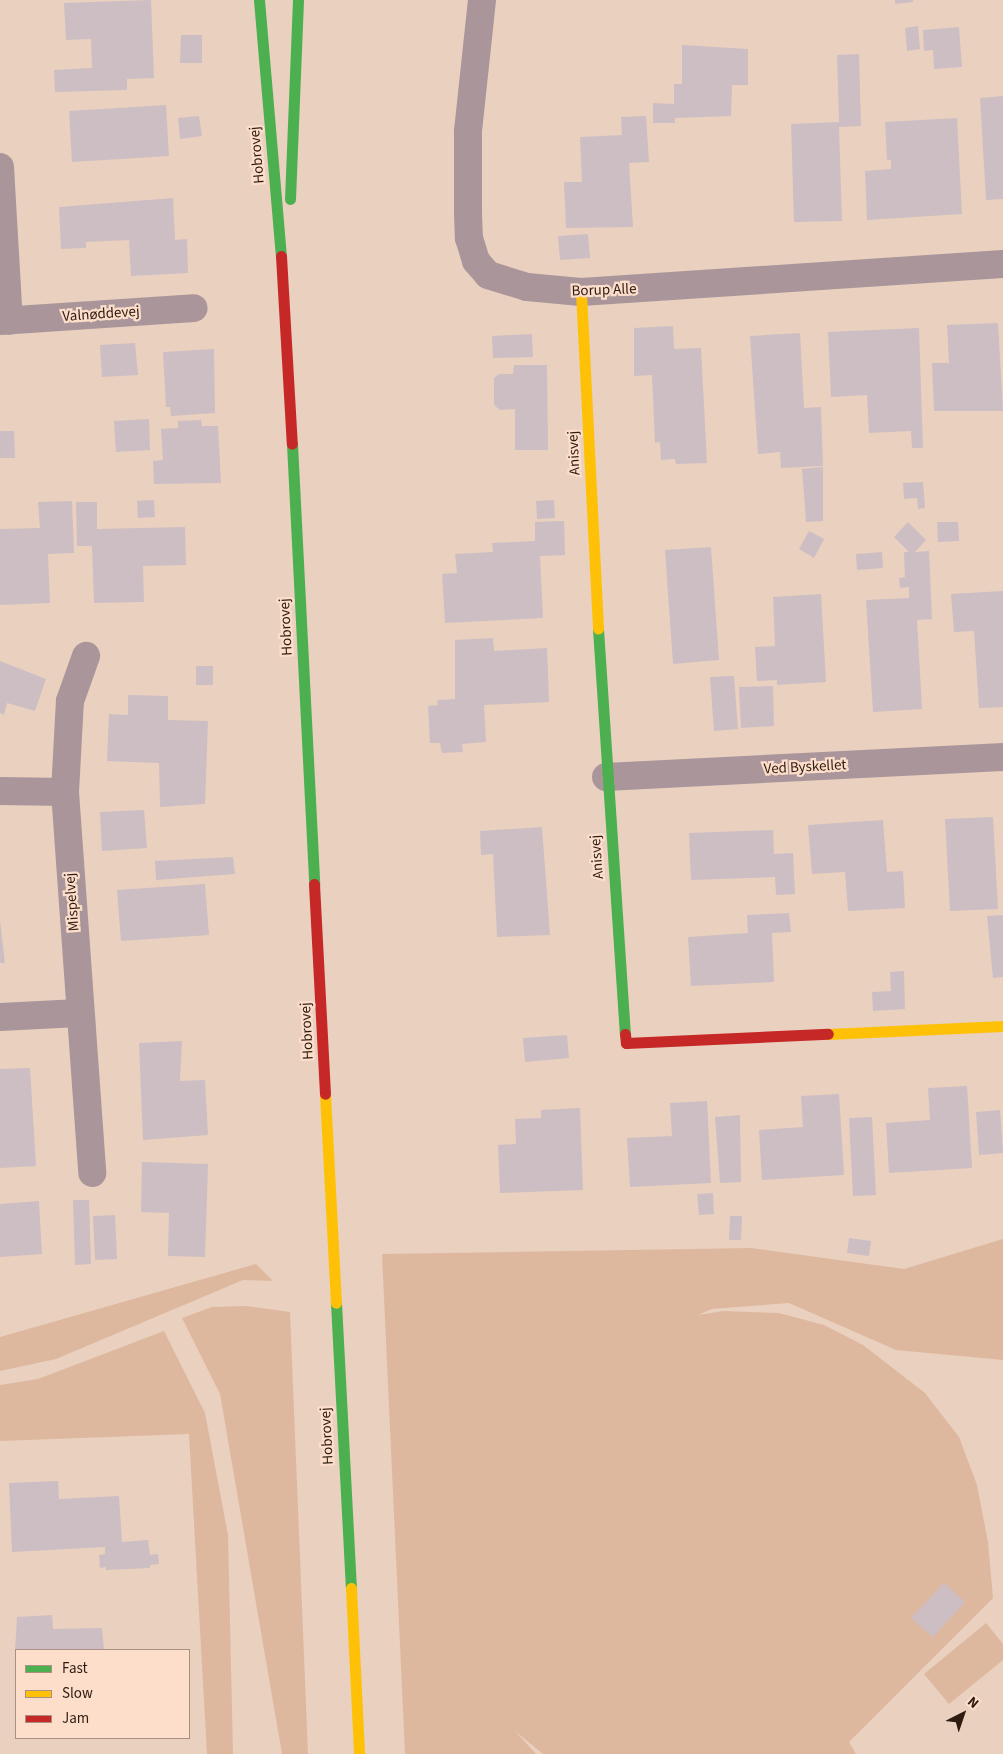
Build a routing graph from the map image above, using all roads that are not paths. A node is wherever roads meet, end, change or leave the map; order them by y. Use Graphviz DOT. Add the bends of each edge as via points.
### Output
graph roads {
  1 [pos="259,0"];
  2 [pos="298,0"];
  3 [pos="482,0"];
  4 [pos="0,167"];
  5 [pos="1003,264"];
  6 [pos="581,292"];
  7 [pos="285,307"];
  8 [pos="194,308"];
  9 [pos="4,321"];
  10 [pos="86,656"];
  11 [pos="1003,757"];
  12 [pos="606,777"];
  13 [pos="0,791"];
  14 [pos="65,792"];
  15 [pos="79,1013"];
  16 [pos="0,1017"];
  17 [pos="1003,1026"];
  18 [pos="92,1173"];
  19 [pos="359,1754"];
  1 -- 7 [label="main road, Hobrovej"];
  2 -- 7 [label="main road, Hobrovej"];
  3 -- 6 [label="street, Borup Alle" via="468,132 468,230 474,253 488,275 504,282"];
  4 -- 9 [label="street, Valnøddevej"];
  5 -- 6 [label="street, Borup Alle"];
  6 -- 12 [label="main road, Anisvej"];
  7 -- 19 [label="main road, Hobrovej"];
  8 -- 9 [label="street, Valnøddevej"];
  10 -- 14 [label="street, Mispelvej" via="70,701"];
  11 -- 12 [label="street, Ved Byskellet"];
  12 -- 17 [label="main road, Anisvej" via="626,1043"];
  13 -- 14 [label="street"];
  14 -- 15 [label="street, Mispelvej"];
  15 -- 16 [label="street"];
  15 -- 18 [label="street, Mispelvej"];
}
